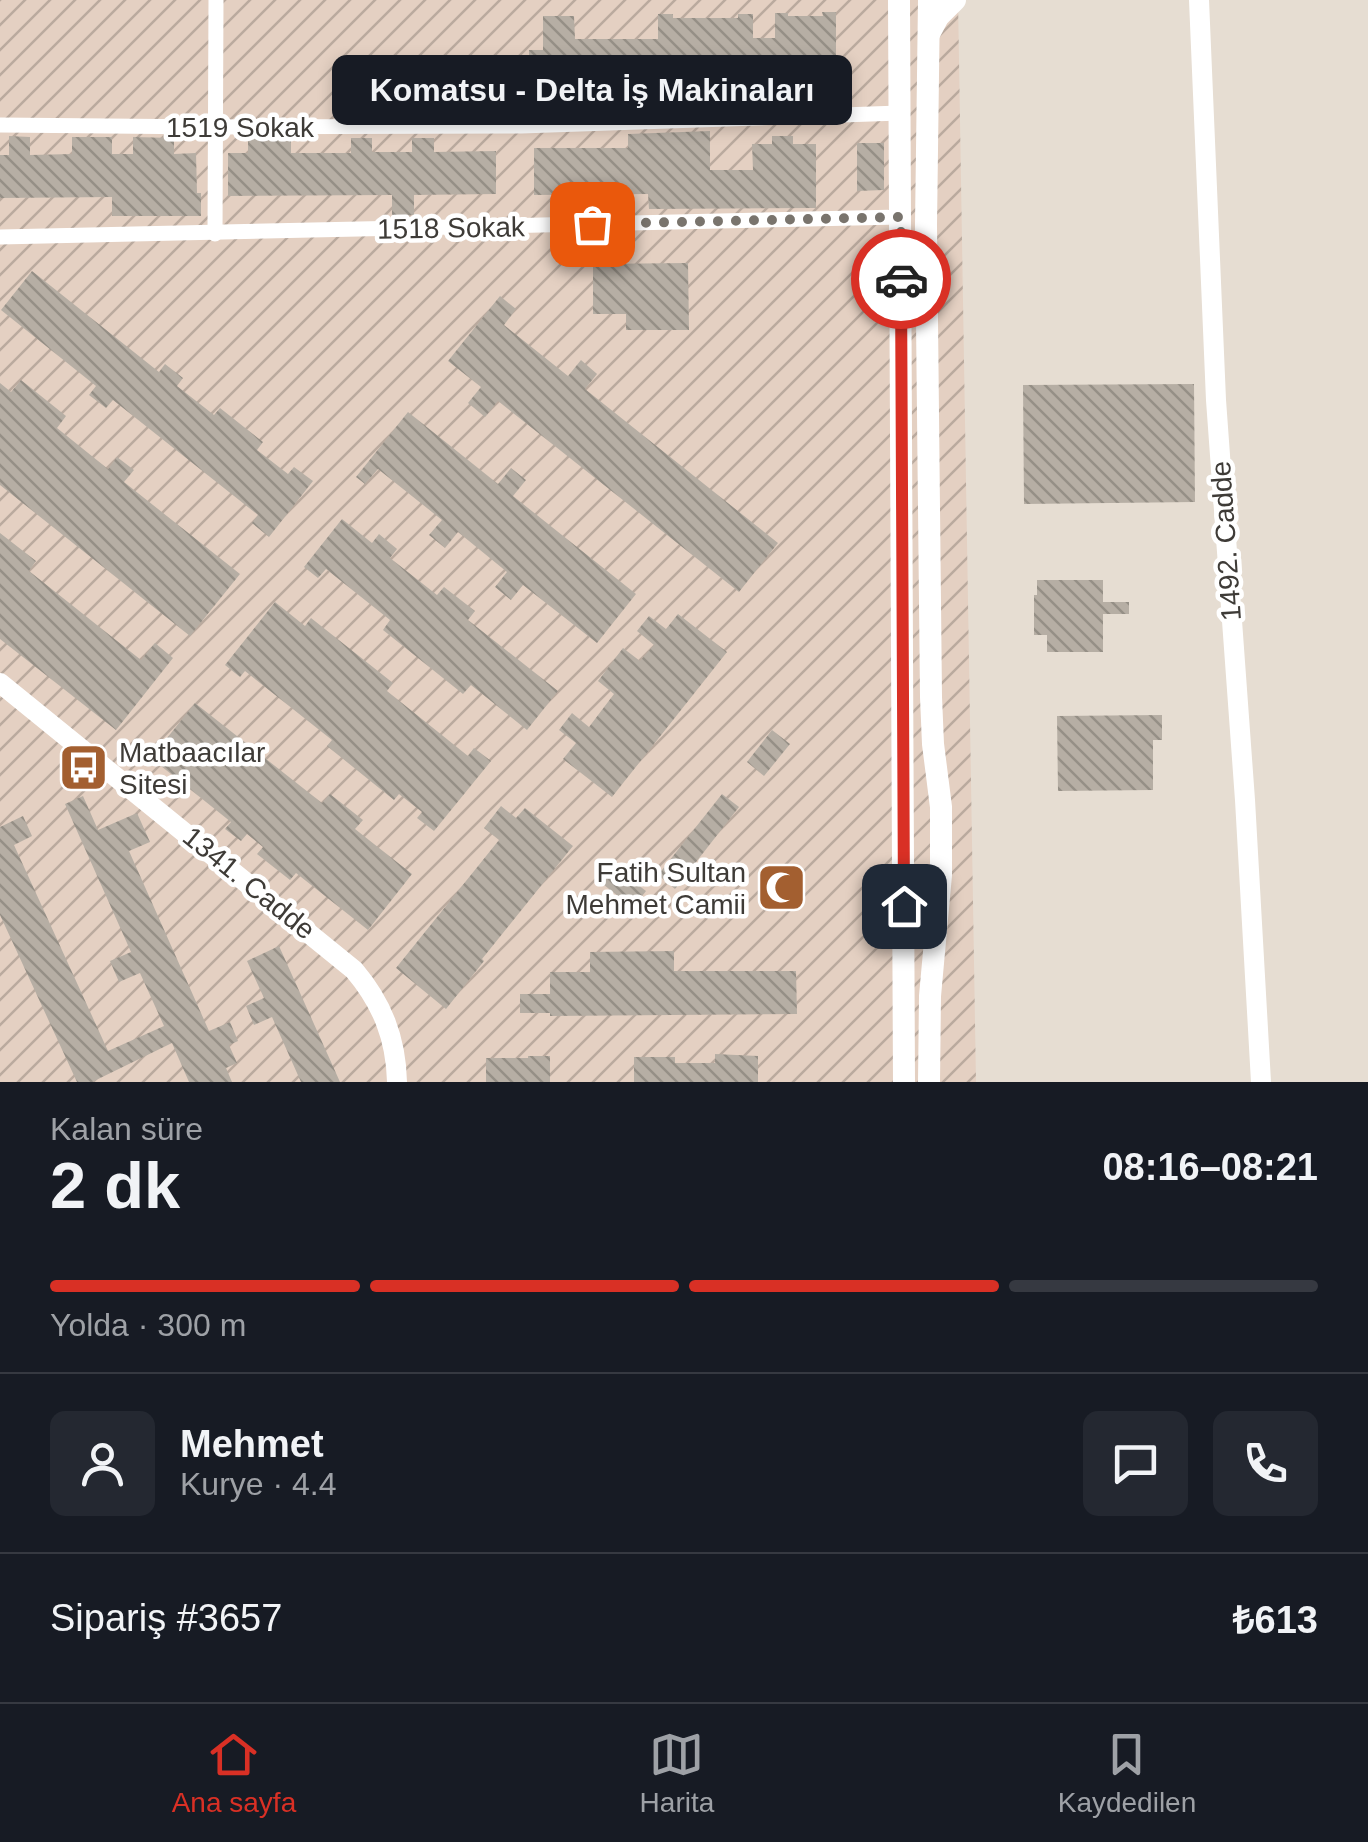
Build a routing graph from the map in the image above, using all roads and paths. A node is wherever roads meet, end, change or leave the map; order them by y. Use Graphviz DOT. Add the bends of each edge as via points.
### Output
graph roads {
  1 [pos="216,0"];
  2 [pos="899,0"];
  3 [pos="929,0"];
  4 [pos="955,0"];
  5 [pos="1199,0"];
  6 [pos="928,34"];
  7 [pos="900,113"];
  8 [pos="0,125"];
  9 [pos="216,127"];
  10 [pos="901,217"];
  11 [pos="215,234"];
  12 [pos="0,236"];
  13 [pos="0,683"];
  14 [pos="904,713"];
  15 [pos="932,713"];
  16 [pos="904,804"];
  17 [pos="940,807"];
  18 [pos="904,874"];
  19 [pos="941,874"];
  20 [pos="397,1082"];
  21 [pos="904,1082"];
  22 [pos="930,1082"];
  23 [pos="1261,1082"];
  1 -- 9 [label="street"];
  2 -- 7 [label="main road"];
  3 -- 6 [label="main road"];
  4 -- 6 [label="main road"];
  5 -- 23 [label="street, 1492. Cadde" via="1216,400"];
  6 -- 15 [label="main road"];
  7 -- 9 [label="street, 1519 Sokak" via="521,126"];
  7 -- 10 [label="main road"];
  8 -- 9 [label="street, 1519 Sokak"];
  9 -- 11 [label="street"];
  10 -- 11 [label="street, 1518 Sokak"];
  10 -- 14 [label="main road"];
  11 -- 12 [label="street, 1518 Sokak"];
  13 -- 20 [label="street, 1341. Cadde" via="354,970 389,1028"];
  14 -- 15 [label="main road"];
  14 -- 16 [label="main road"];
  15 -- 17 [label="main road"];
  16 -- 17 [label="main road" via="918,814"];
  16 -- 18 [label="main road"];
  17 -- 19 [label="main road"];
  18 -- 19 [label="main road"];
  18 -- 21 [label="main road"];
  19 -- 22 [label="main road"];
}
